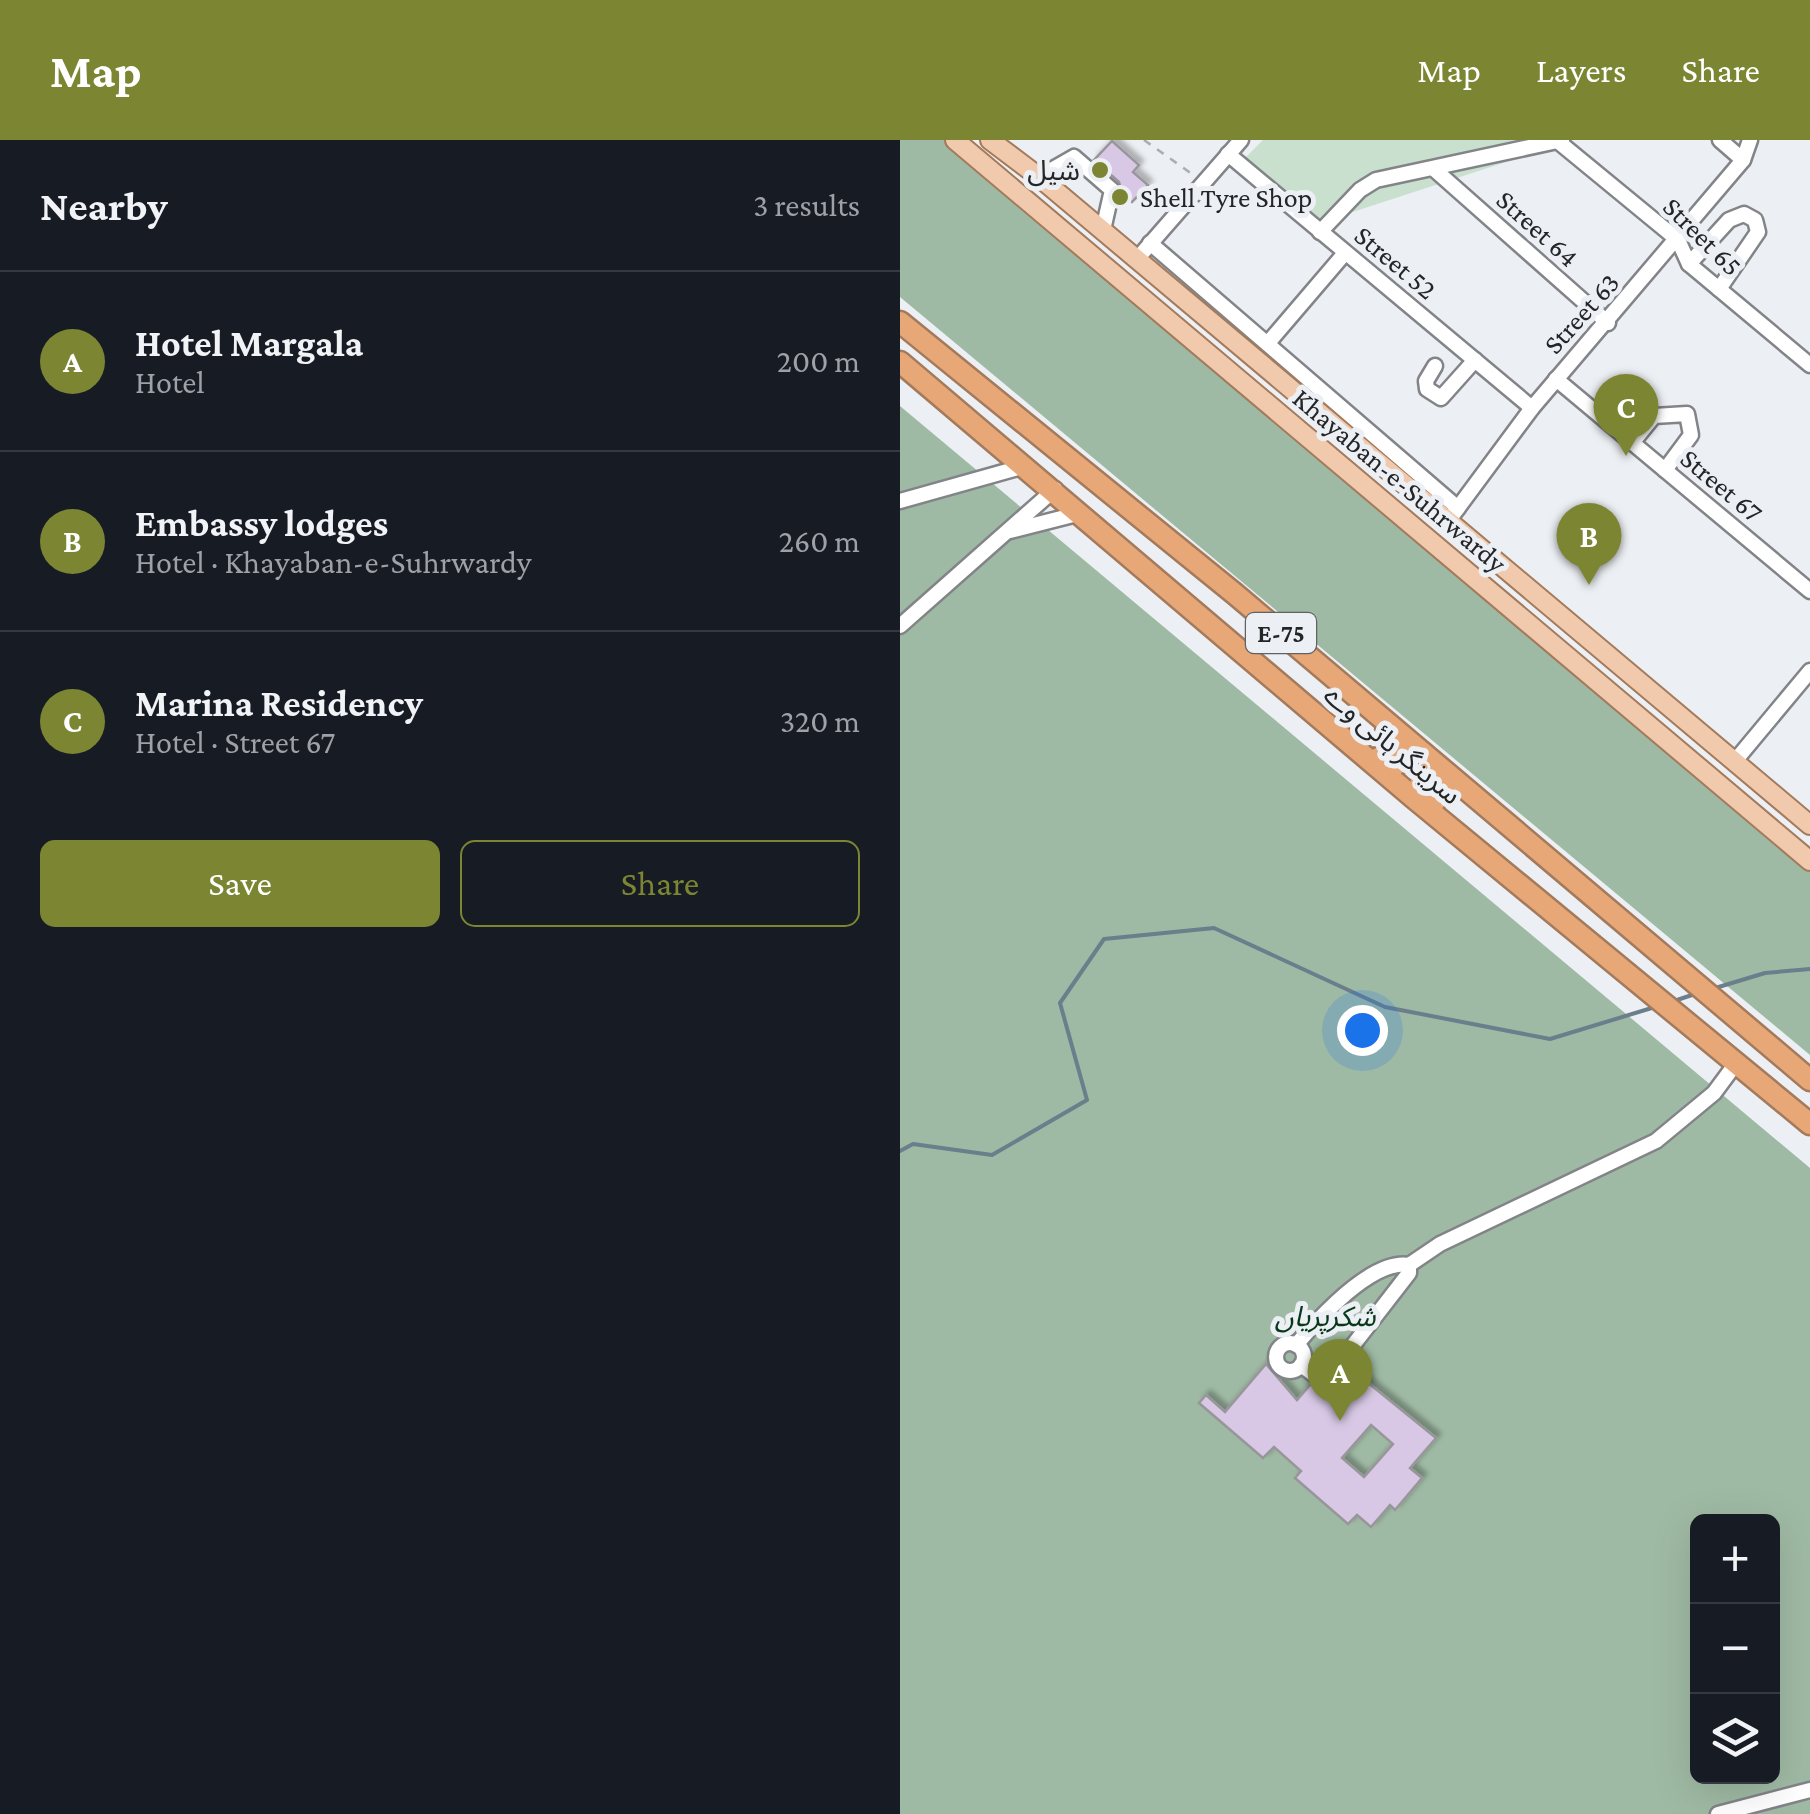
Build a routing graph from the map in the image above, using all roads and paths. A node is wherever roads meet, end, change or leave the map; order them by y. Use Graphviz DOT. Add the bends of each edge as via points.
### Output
graph roads {
  1 [pos="956,140"];
  2 [pos="1144,140"];
  3 [pos="1242,140"];
  4 [pos="1720,140"];
  5 [pos="1750,140"];
  6 [pos="1561,141"];
  7 [pos="992,142"];
  8 [pos="1228,154"];
  9 [pos="980,160"];
  10 [pos="1743,160"];
  11 [pos="1435,170"];
  12 [pos="1040,176"];
  13 [pos="1204,183"];
  14 [pos="1103,230"];
  15 [pos="1320,232"];
  16 [pos="1678,240"];
  17 [pos="1150,243"];
  18 [pos="1345,253"];
  19 [pos="1137,259"];
  20 [pos="1690,264"];
  21 [pos="1718,289"];
  22 [pos="900,322"];
  23 [pos="1608,323"];
  24 [pos="1268,343"];
  25 [pos="1234,344"];
  26 [pos="1475,360"];
  27 [pos="900,362"];
  28 [pos="1218,362"];
  29 [pos="1810,364"];
  30 [pos="1435,366"];
  31 [pos="1556,379"];
  32 [pos="1532,408"];
  33 [pos="1632,443"];
  34 [pos="1025,466"];
  35 [pos="1665,470"];
  36 [pos="1054,490"];
  37 [pos="900,501"];
  38 [pos="1082,513"];
  39 [pos="1454,514"];
  40 [pos="1007,532"];
  41 [pos="1810,591"];
  42 [pos="1235,594"];
  43 [pos="1188,607"];
  44 [pos="900,626"];
  45 [pos="1810,671"];
  46 [pos="1735,761"];
  47 [pos="1810,825"];
  48 [pos="1810,861"];
  49 [pos="1616,916"];
  50 [pos="1611,960"];
  51 [pos="1737,1062"];
  52 [pos="1810,1080"];
  53 [pos="1810,1124"];
  54 [pos="1409,1264"];
  55 [pos="1296,1345"];
  56 [pos="1301,1365"];
  57 [pos="1810,1790"];
  58 [pos="1718,1814"];
  1 -- 9 [label="main road, Khayaban-e-Suhrwardy"];
  2 -- 13 [label="path"];
  3 -- 8 [label="street"];
  4 -- 10 [label="street"];
  5 -- 10 [label="street, Street 63"];
  6 -- 11 [label="street"];
  6 -- 16 [label="street, Street 65"];
  7 -- 9 [label="main road"];
  7 -- 12 [label="main road, Khayaban-e-Suhrwardy"];
  8 -- 13 [label="street"];
  8 -- 15 [label="street, Street 52"];
  9 -- 28 [label="main road, Khayaban-e-Suhrwardy"];
  10 -- 16 [label="street, Street 63"];
  11 -- 15 [label="street" via="1376,180"];
  11 -- 23 [label="street, Street 64"];
  12 -- 14 [label="main road, Khayaban-e-Suhrwardy"];
  12 -- 14 [label="street" via="1074,158 1112,190"];
  13 -- 17 [label="street"];
  14 -- 19 [label="main road, Khayaban-e-Suhrwardy"];
  15 -- 18 [label="street, Street 52"];
  16 -- 20 [label="street, Street 65"];
  16 -- 23 [label="street, Street 63"];
  17 -- 19 [label="street"];
  17 -- 24 [label="street"];
  18 -- 24 [label="street"];
  18 -- 26 [label="street, Street 52"];
  19 -- 25 [label="main road, Khayaban-e-Suhrwardy"];
  20 -- 21 [label="street, Street 65"];
  20 -- 21 [label="street" via="1729,220 1744,214 1754,220 1758,232 1750,248"];
  21 -- 29 [label="street, Street 65"];
  22 -- 42 [label="highway, سرینگر ہائی وے / E-75"];
  23 -- 31 [label="street, Street 63"];
  24 -- 39 [label="street"];
  25 -- 28 [label="main road"];
  25 -- 39 [label="main road, Khayaban-e-Suhrwardy"];
  26 -- 30 [label="street" via="1441,398 1427,388"];
  26 -- 32 [label="street, Street 52"];
  27 -- 34 [label="highway, سرینگر ہائی وے / E-75"];
  28 -- 48 [label="main road, Khayaban-e-Suhrwardy"];
  31 -- 32 [label="street, Street 63"];
  31 -- 33 [label="street, Street 67"];
  32 -- 39 [label="street, Street 63"];
  33 -- 35 [label="street, Street 67"];
  33 -- 35 [label="street" via="1654,416 1687,414 1690,436"];
  34 -- 36 [label="highway, سرینگر ہائی وے / E-75"];
  34 -- 37 [label="street"];
  35 -- 41 [label="street, Street 67"];
  36 -- 38 [label="highway, سرینگر ہائی وے / E-75"];
  36 -- 40 [label="street"];
  38 -- 40 [label="street"];
  38 -- 43 [label="highway, سرینگر ہائی وے / E-75"];
  39 -- 46 [label="main road, Khayaban-e-Suhrwardy"];
  40 -- 44 [label="street"];
  42 -- 43 [label="highway" via="1262,630 1402,749 1401,764 1385,764 1222,625"];
  42 -- 49 [label="highway, سرینگر ہائی وے / E-75"];
  43 -- 50 [label="highway, سرینگر ہائی وے / E-75"];
  45 -- 46 [label="street"];
  46 -- 47 [label="main road, Khayaban-e-Suhrwardy"];
  49 -- 50 [label="highway" via="1576,893 1436,776 1420,779 1424,795 1588,932"];
  49 -- 52 [label="highway, سرینگر ہائی وے / E-75"];
  50 -- 51 [label="highway, سرینگر ہائی وے / E-75"];
  51 -- 53 [label="highway, سرینگر ہائی وے / E-75"];
  51 -- 54 [label="street" via="1714,1094 1656,1141"];
  54 -- 55 [label="street" via="1397,1263 1340,1298"];
  54 -- 56 [label="street" via="1409,1273 1324,1376"];
  55 -- 56 [label="street"];
  55 -- 56 [label="street" via="1280,1348 1276,1360 1285,1370"];
  57 -- 58 [label="street"];
}
